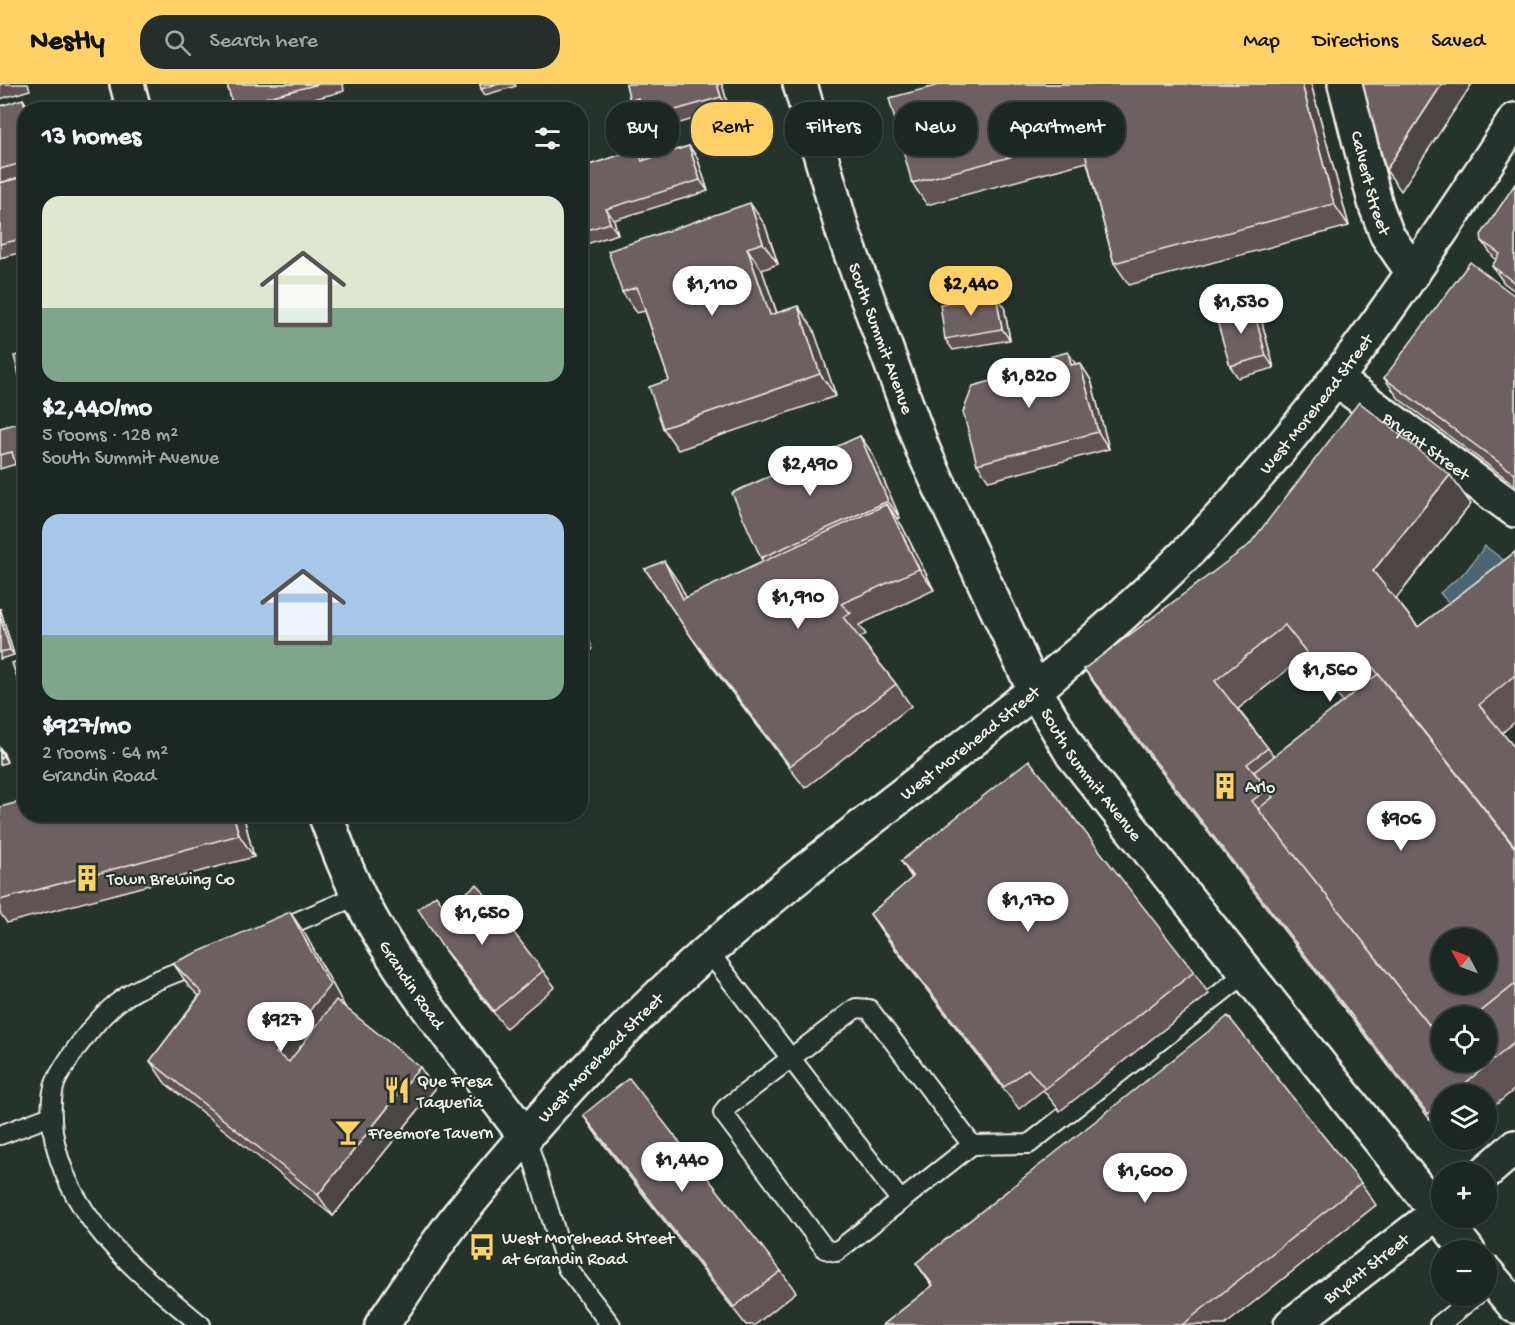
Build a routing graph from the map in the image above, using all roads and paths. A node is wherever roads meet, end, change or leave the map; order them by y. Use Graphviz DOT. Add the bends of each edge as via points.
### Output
graph roads {
  1 [pos="127,84"];
  2 [pos="800,84"];
  3 [pos="1345,84"];
  4 [pos="132,102"];
  5 [pos="1515,120"];
  6 [pos="1413,273"];
  7 [pos="1337,380"];
  8 [pos="1515,510"];
  9 [pos="1034,689"];
  10 [pos="328,822"];
  11 [pos="359,896"];
  12 [pos="254,939"];
  13 [pos="708,951"];
  14 [pos="213,957"];
  15 [pos="1246,973"];
  16 [pos="792,1058"];
  17 [pos="51,1116"];
  18 [pos="0,1136"];
  19 [pos="526,1137"];
  20 [pos="972,1145"];
  21 [pos="1515,1148"];
  22 [pos="1497,1163"];
  23 [pos="901,1201"];
  24 [pos="1431,1201"];
  25 [pos="1431,1217"];
  26 [pos="1497,1293"];
  27 [pos="1460,1306"];
  28 [pos="1515,1306"];
  29 [pos="201,1325"];
  30 [pos="382,1325"];
  31 [pos="611,1325"];
  32 [pos="1292,1325"];
  33 [pos="1439,1325"];
  1 -- 4 [label="street"];
  2 -- 9 [label="street, South Summit Avenue" via="843,232 923,450"];
  3 -- 6 [label="street, Calvert Street" via="1378,213 1387,235"];
  5 -- 6 [label="street, West Morehead Street"];
  6 -- 7 [label="street, West Morehead Street"];
  7 -- 8 [label="street, Bryant Street"];
  7 -- 9 [label="street, West Morehead Street" via="1266,466 1186,553 1107,628"];
  9 -- 13 [label="street, West Morehead Street"];
  9 -- 15 [label="street, South Summit Avenue" via="1073,755"];
  10 -- 11 [label="street, Grandin Road"];
  11 -- 12 [label="lane"];
  11 -- 19 [label="street, Grandin Road" via="418,994"];
  13 -- 16 [label="lane"];
  13 -- 19 [label="street, West Morehead Street" via="602,1053"];
  14 -- 17 [label="lane" via="133,992 105,1014 56,1082"];
  15 -- 20 [label="lane" via="1029,1144"];
  15 -- 24 [label="street, South Summit Avenue"];
  16 -- 20 [label="lane" via="856,1008 868,1009"];
  16 -- 23 [label="lane"];
  16 -- 23 [label="lane" via="726,1108 724,1118 825,1249 836,1252"];
  17 -- 18 [label="lane"];
  17 -- 29 [label="lane" via="56,1156 98,1230 131,1268"];
  19 -- 30 [label="street, West Morehead Street" via="456,1218"];
  19 -- 31 [label="lane" via="567,1268"];
  20 -- 23 [label="lane"];
  21 -- 22 [label="street"];
  25 -- 32 [label="street, Bryant Street"];
  26 -- 28 [label="street"];
  27 -- 33 [label="lane"];
}
